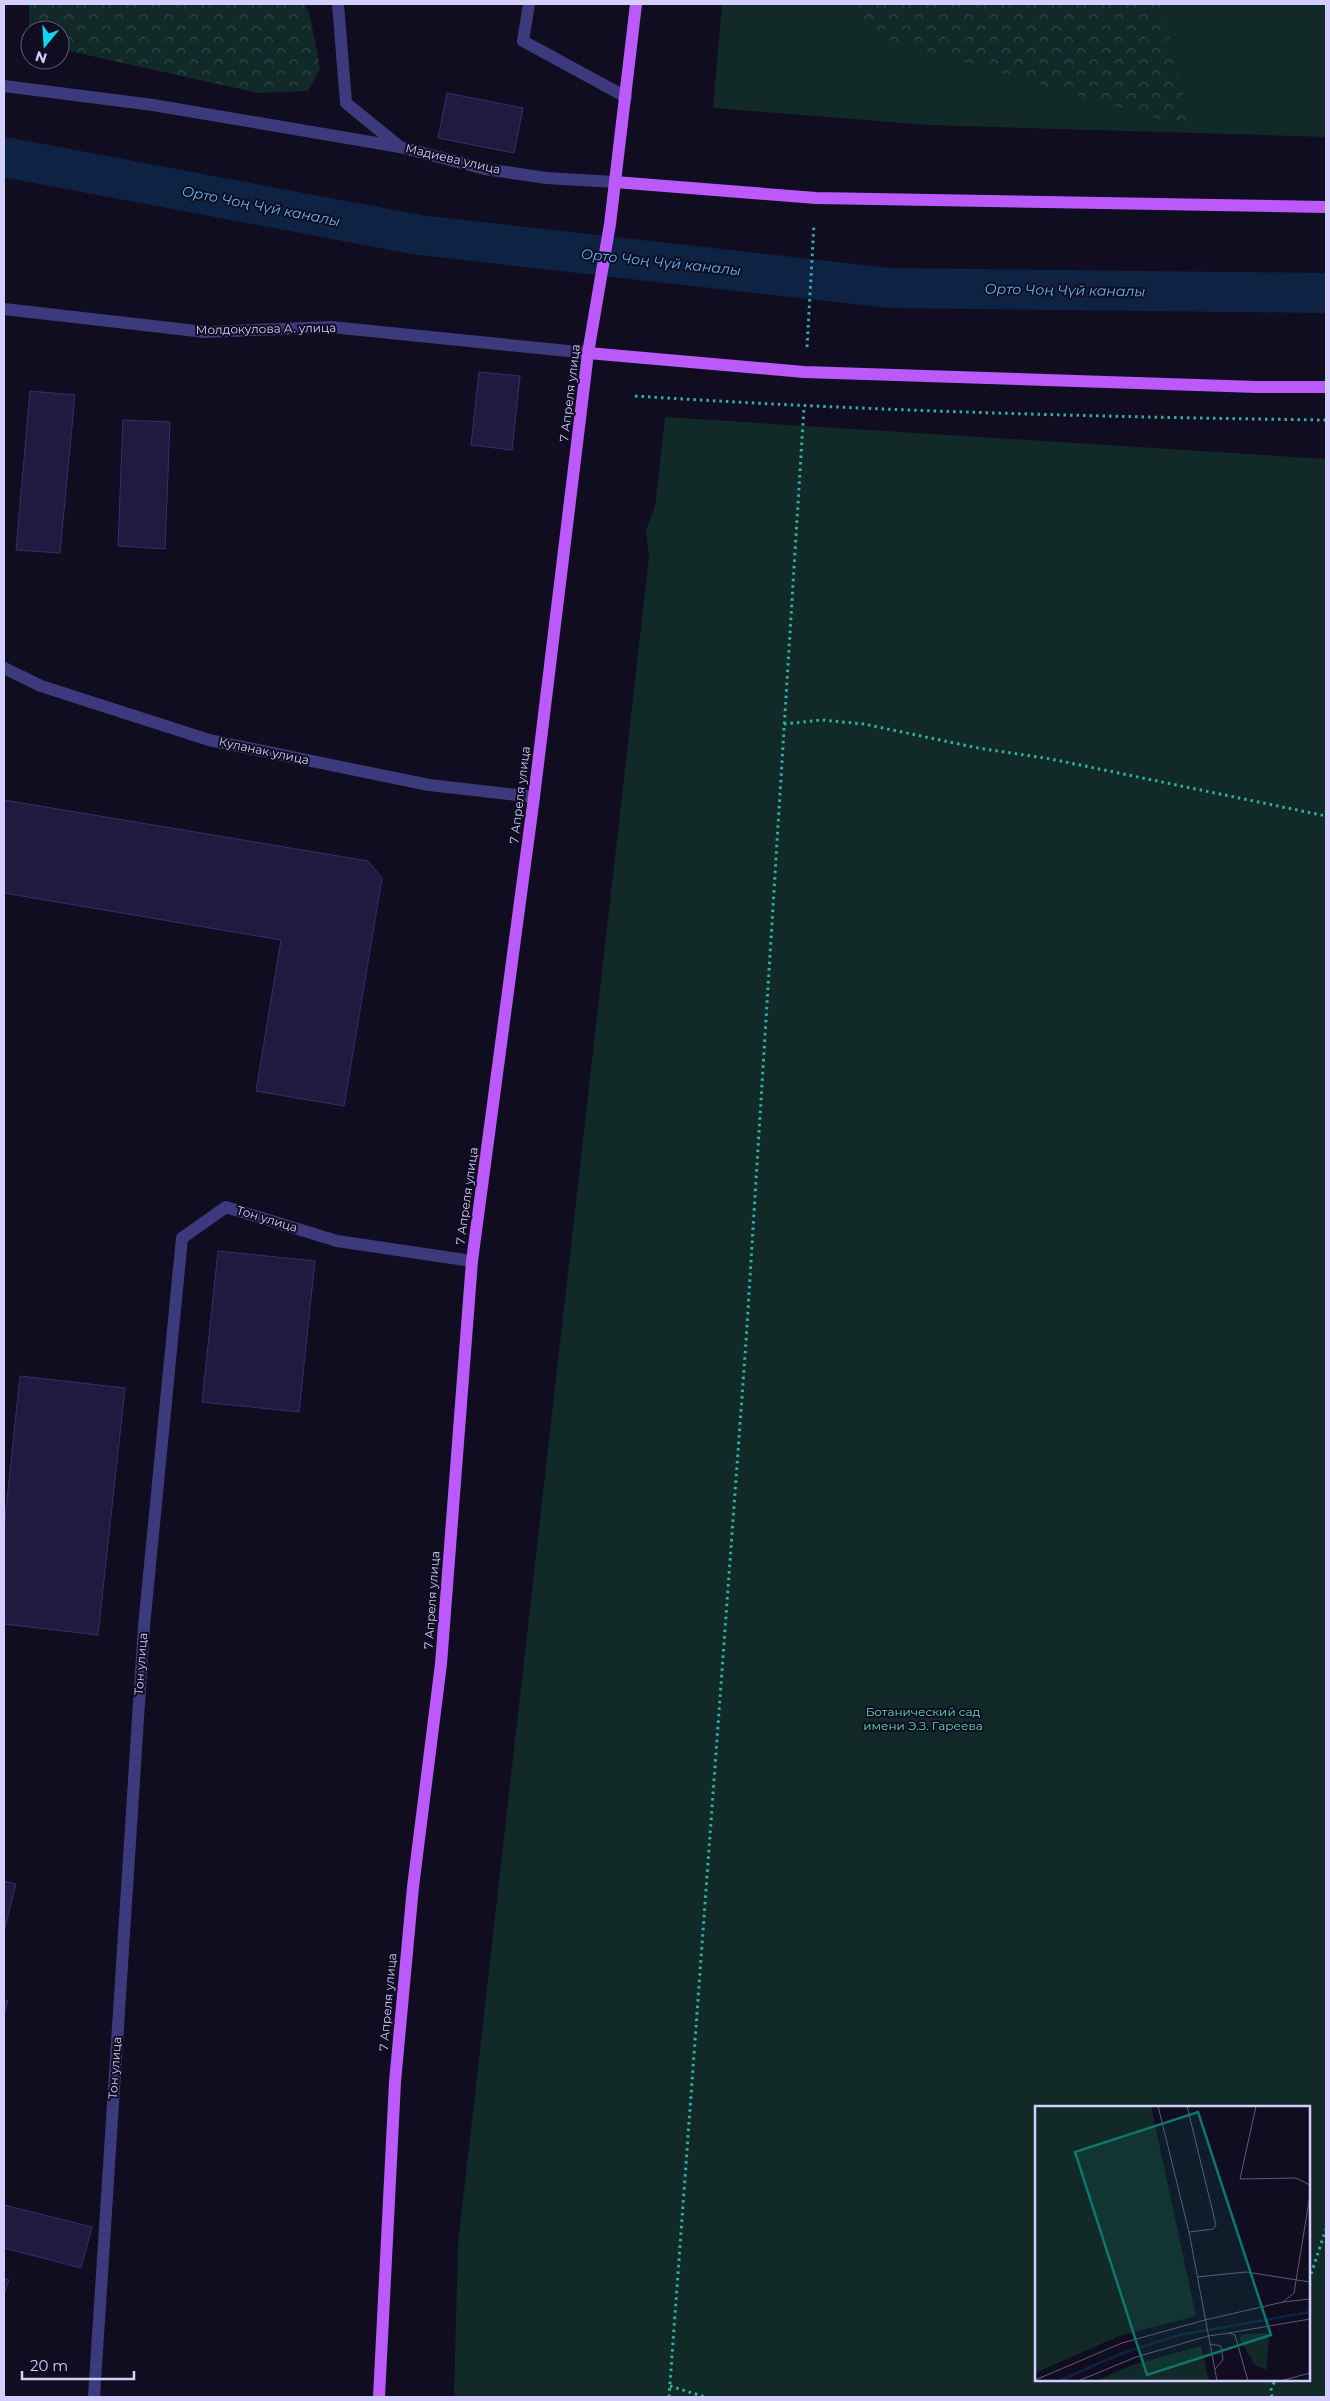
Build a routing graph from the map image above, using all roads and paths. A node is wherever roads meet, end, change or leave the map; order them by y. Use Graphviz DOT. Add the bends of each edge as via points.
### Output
graph roads {
  1 [pos="338,4"];
  2 [pos="529,4"];
  3 [pos="636,4"];
  4 [pos="4,86"];
  5 [pos="626,97"];
  6 [pos="400,147"];
  7 [pos="615,182"];
  8 [pos="1326,207"];
  9 [pos="813,247"];
  10 [pos="4,309"];
  11 [pos="810,318"];
  12 [pos="588,353"];
  13 [pos="1326,387"];
  14 [pos="635,396"];
  15 [pos="804,407"];
  16 [pos="1326,420"];
  17 [pos="4,668"];
  18 [pos="784,724"];
  19 [pos="534,797"];
  20 [pos="1326,816"];
  21 [pos="472,1261"];
  22 [pos="1326,2229"];
  23 [pos="1310,2277"];
  24 [pos="1275,2381"];
  25 [pos="670,2386"];
  26 [pos="94,2397"];
  27 [pos="379,2397"];
  28 [pos="670,2397"];
  29 [pos="705,2397"];
  30 [pos="1272,2397"];
  1 -- 6 [label="street, Мадиева улица" via="346,103"];
  2 -- 5 [label="street" via="523,42"];
  3 -- 5 [label="main road, 7 Апреля улица"];
  4 -- 6 [label="street" via="153,106"];
  5 -- 7 [label="main road, 7 Апреля улица"];
  6 -- 7 [label="street, Мадиева улица" via="485,169 546,178"];
  7 -- 8 [label="main road" via="816,198"];
  7 -- 12 [label="main road, 7 Апреля улица"];
  9 -- 11 [label="path"];
  10 -- 12 [label="street, Молдокулова А. улица" via="205,332 331,327"];
  12 -- 13 [label="main road" via="804,372"];
  12 -- 19 [label="main road, 7 Апреля улица"];
  14 -- 15 [label="path"];
  15 -- 16 [label="path" via="1086,417"];
  15 -- 18 [label="path"];
  17 -- 19 [label="street, Куланак улица" via="41,686 209,740 429,785"];
  18 -- 20 [label="path" via="822,720 864,724"];
  18 -- 25 [label="path" via="746,1342"];
  19 -- 21 [label="main road, 7 Апреля улица"];
  21 -- 26 [label="street, Тон улица" via="338,1241 226,1207 182,1238 144,1626"];
  21 -- 27 [label="main road, 7 Апреля улица" via="441,1664 413,1888 395,2082"];
  22 -- 23 [label="path"];
  24 -- 30 [label="path"];
  25 -- 28 [label="path"];
  25 -- 29 [label="path"];
}
